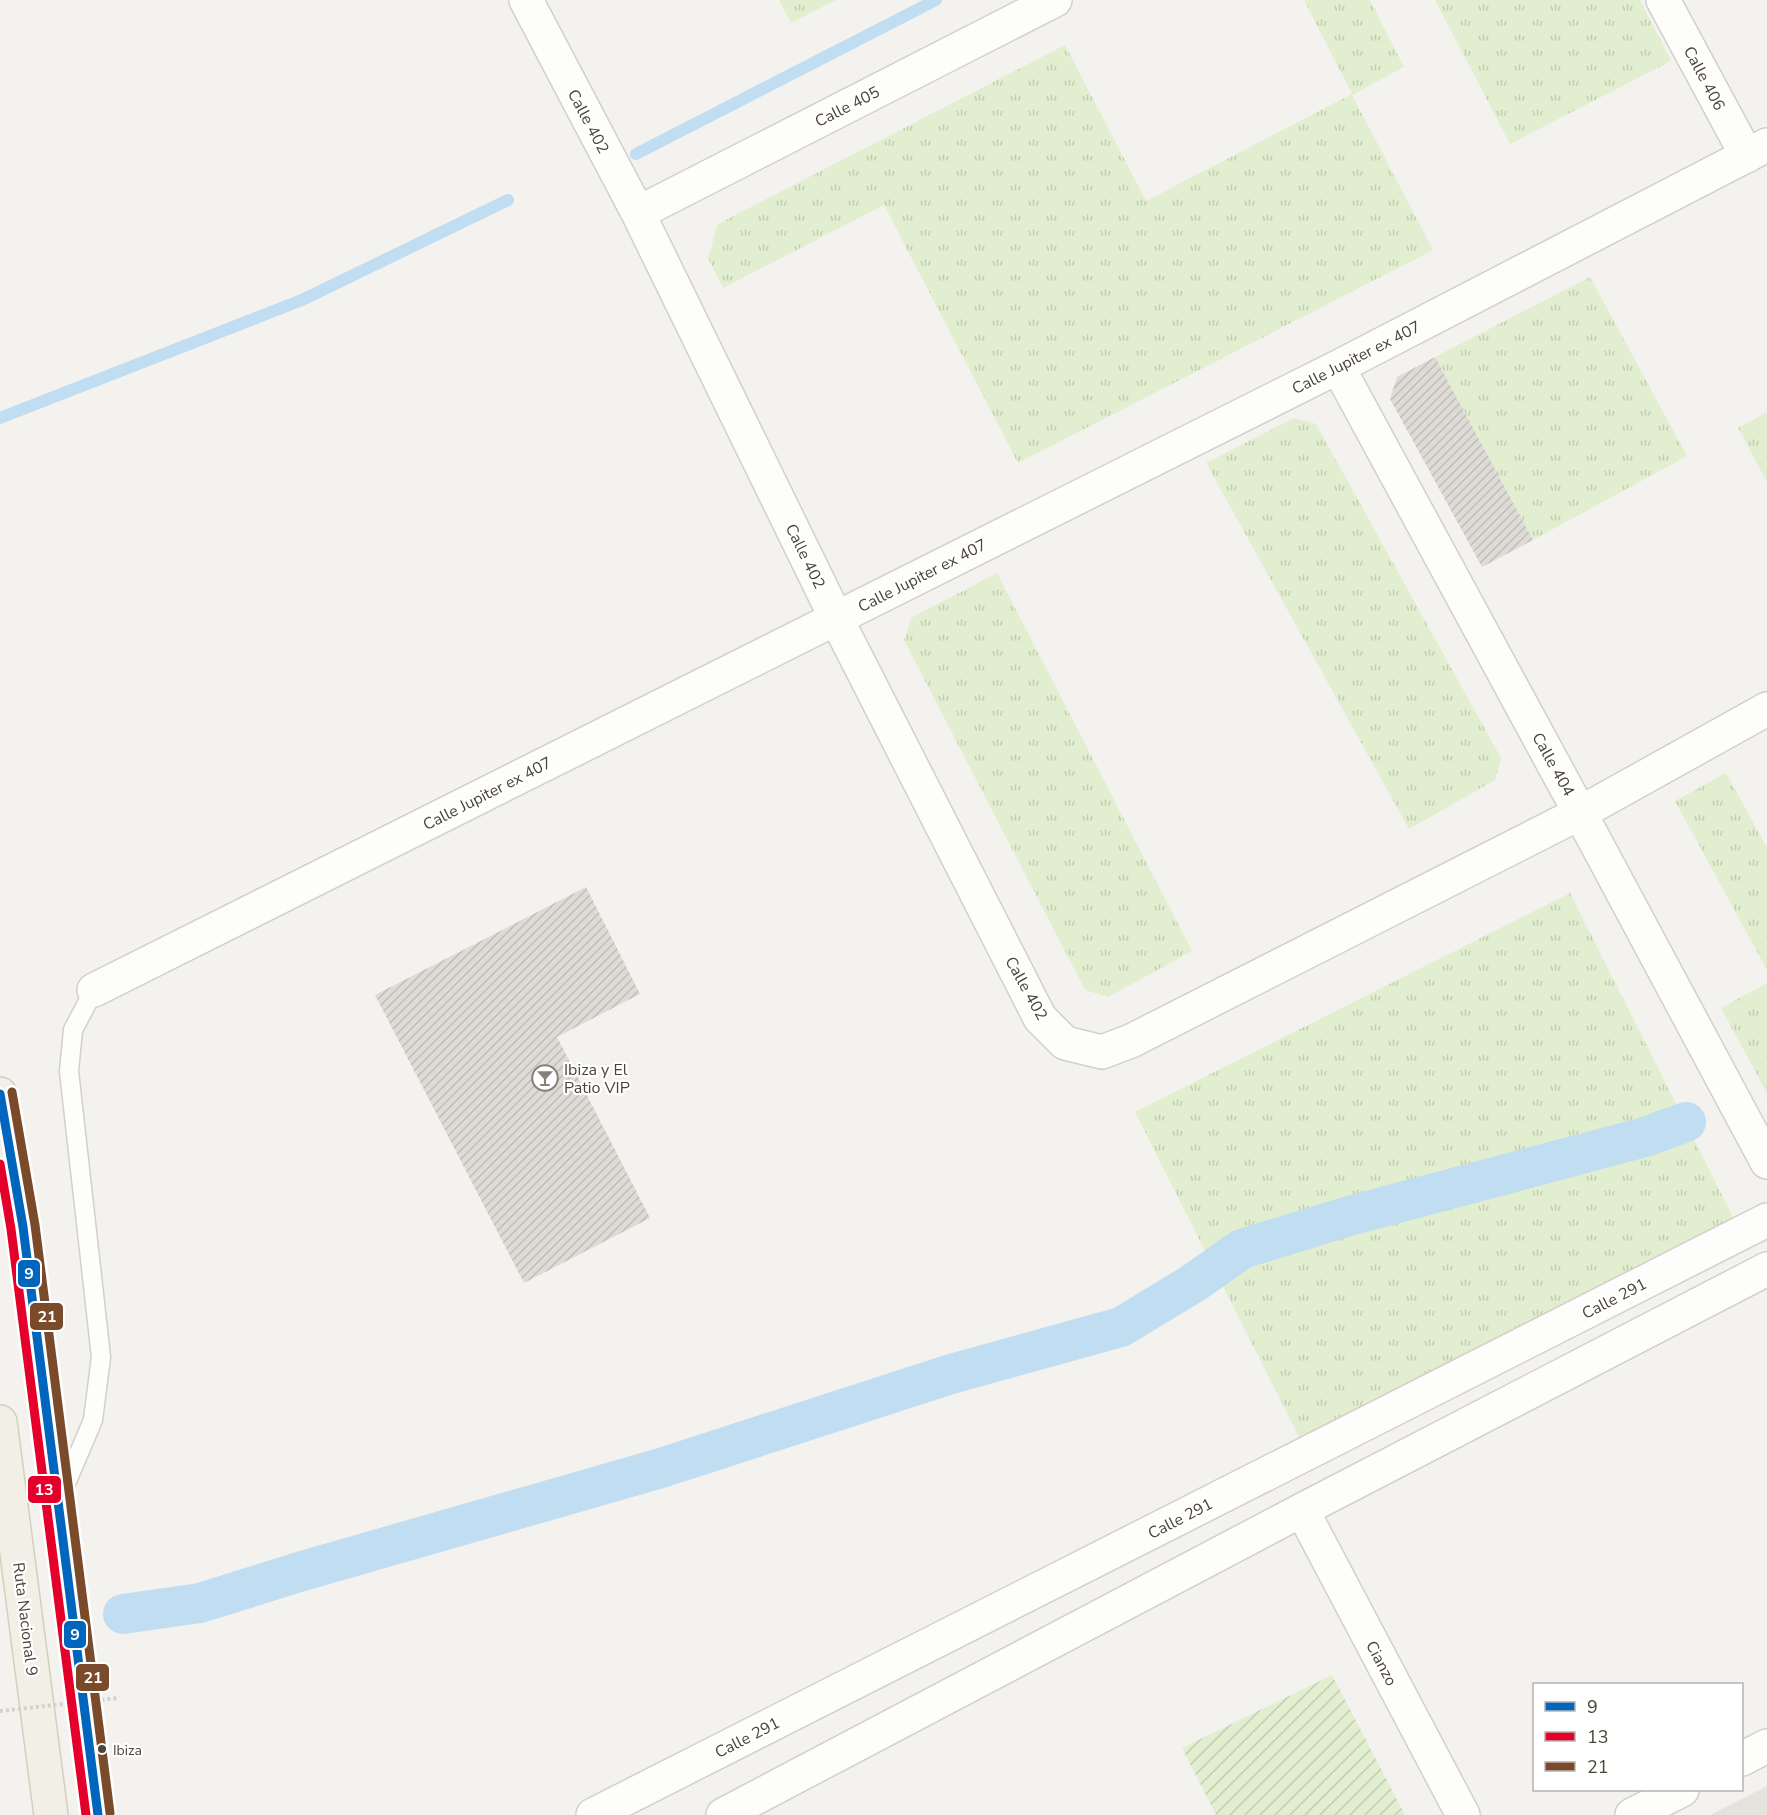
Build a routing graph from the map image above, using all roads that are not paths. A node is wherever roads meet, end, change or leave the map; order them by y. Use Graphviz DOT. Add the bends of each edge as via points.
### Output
graph roads {
  1 [pos="526,0"];
  2 [pos="1055,0"];
  3 [pos="1663,0"];
  4 [pos="1757,151"];
  5 [pos="638,213"];
  6 [pos="1338,367"];
  7 [pos="836,618"];
  8 [pos="1767,710"];
  9 [pos="1580,813"];
  10 [pos="94,990"];
  11 [pos="0,1094"];
  12 [pos="1767,1162"];
  13 [pos="1767,1220"];
  14 [pos="1767,1269"];
  15 [pos="0,1422"];
  16 [pos="59,1500"];
  17 [pos="1302,1510"];
  18 [pos="1767,1746"];
  19 [pos="1743,1758"];
  20 [pos="1680,1791"];
  21 [pos="51,1815"];
  22 [pos="98,1815"];
  23 [pos="593,1815"];
  24 [pos="723,1815"];
  25 [pos="1462,1815"];
  26 [pos="1632,1815"];
  1 -- 5 [label="street, Calle 402"];
  2 -- 5 [label="street, Calle 405"];
  3 -- 4 [label="street, Calle 406"];
  4 -- 6 [label="street, Calle Jupiter ex 407"];
  5 -- 7 [label="street, Calle 402"];
  6 -- 7 [label="street, Calle Jupiter ex 407"];
  6 -- 9 [label="street, Calle 404"];
  7 -- 9 [label="street, Calle 402" via="1040,1018 1065,1043 1102,1052 1131,1041"];
  7 -- 10 [label="street, Calle Jupiter ex 407"];
  8 -- 9 [label="street, Calle 402"];
  9 -- 12 [label="street, Calle 404"];
  10 -- 16 [label="lane" via="73,1029 69,1071 101,1357 93,1420"];
  11 -- 16 [label="main road" via="24,1227"];
  13 -- 23 [label="street, Calle 291"];
  14 -- 17 [label="street"];
  15 -- 21 [label="main road, Ruta Nacional 9"];
  16 -- 22 [label="main road"];
  17 -- 24 [label="street"];
  17 -- 25 [label="street, Cianzo"];
  18 -- 19 [label="street"];
  20 -- 26 [label="street"];
}
